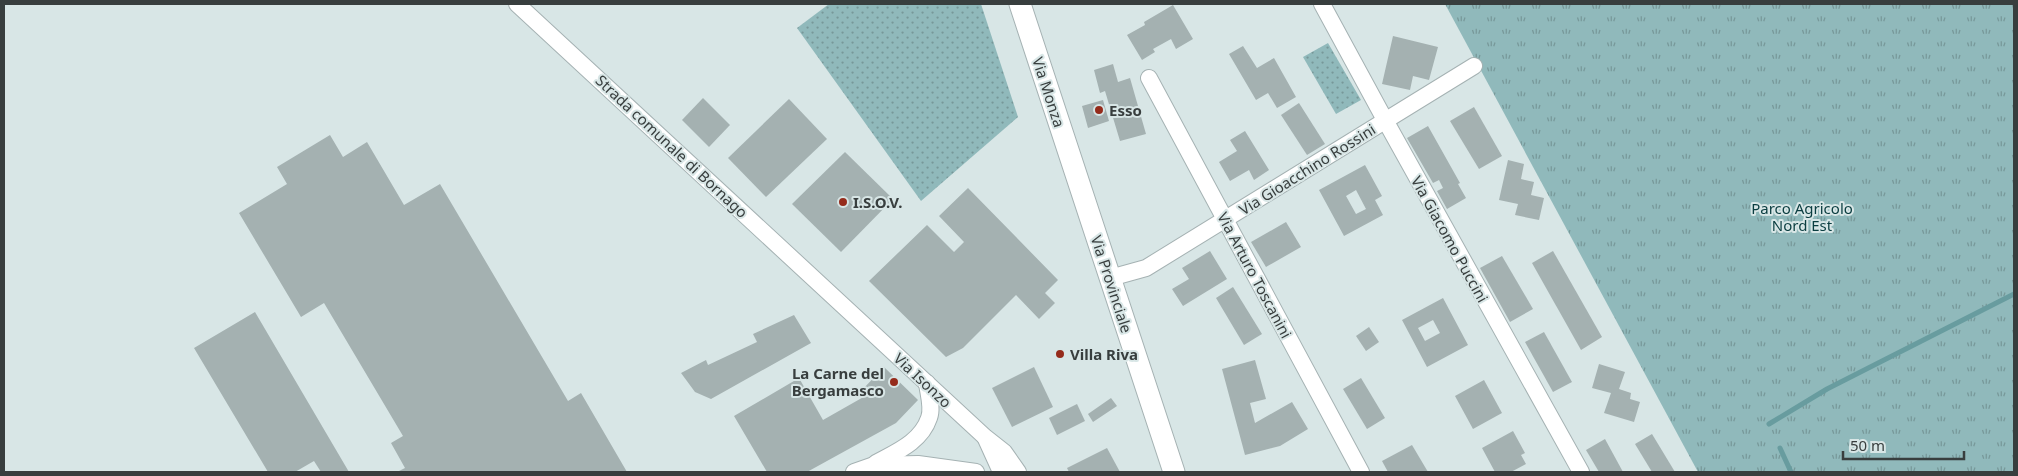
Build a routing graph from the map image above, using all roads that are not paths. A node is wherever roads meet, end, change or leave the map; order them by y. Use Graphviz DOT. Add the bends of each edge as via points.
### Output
graph roads {
  1 [pos="517,4"];
  2 [pos="1020,4"];
  3 [pos="1322,4"];
  4 [pos="1474,66"];
  5 [pos="1149,78"];
  6 [pos="1384,120"];
  7 [pos="1078,180"];
  8 [pos="1226,220"];
  9 [pos="1110,278"];
  10 [pos="826,289"];
  11 [pos="927,383"];
  12 [pos="874,464"];
  13 [pos="1011,470"];
  14 [pos="854,472"];
  15 [pos="976,472"];
  16 [pos="1174,472"];
  17 [pos="1361,472"];
  18 [pos="1581,472"];
  1 -- 10 [label="street, Strada comunale di Bornago"];
  2 -- 7 [label="main road, Via Monza"];
  3 -- 6 [label="street, Via Giacomo Puccini"];
  4 -- 6 [label="street, Via Gioacchino Rossini"];
  5 -- 8 [label="street, Via Arturo Toscanini"];
  6 -- 8 [label="street, Via Gioacchino Rossini"];
  6 -- 18 [label="street, Via Giacomo Puccini"];
  7 -- 9 [label="main road, Via Provinciale"];
  8 -- 9 [label="street, Via Gioacchino Rossini" via="1146,268"];
  8 -- 17 [label="street, Via Arturo Toscanini"];
  9 -- 16 [label="main road, Via Provinciale"];
  10 -- 11 [label="street, Via Isonzo"];
  11 -- 12 [label="street" via="929,418 915,441"];
  11 -- 13 [label="street, Via Isonzo" via="985,437"];
  12 -- 14 [label="street"];
  12 -- 15 [label="street" via="918,464"];
}
